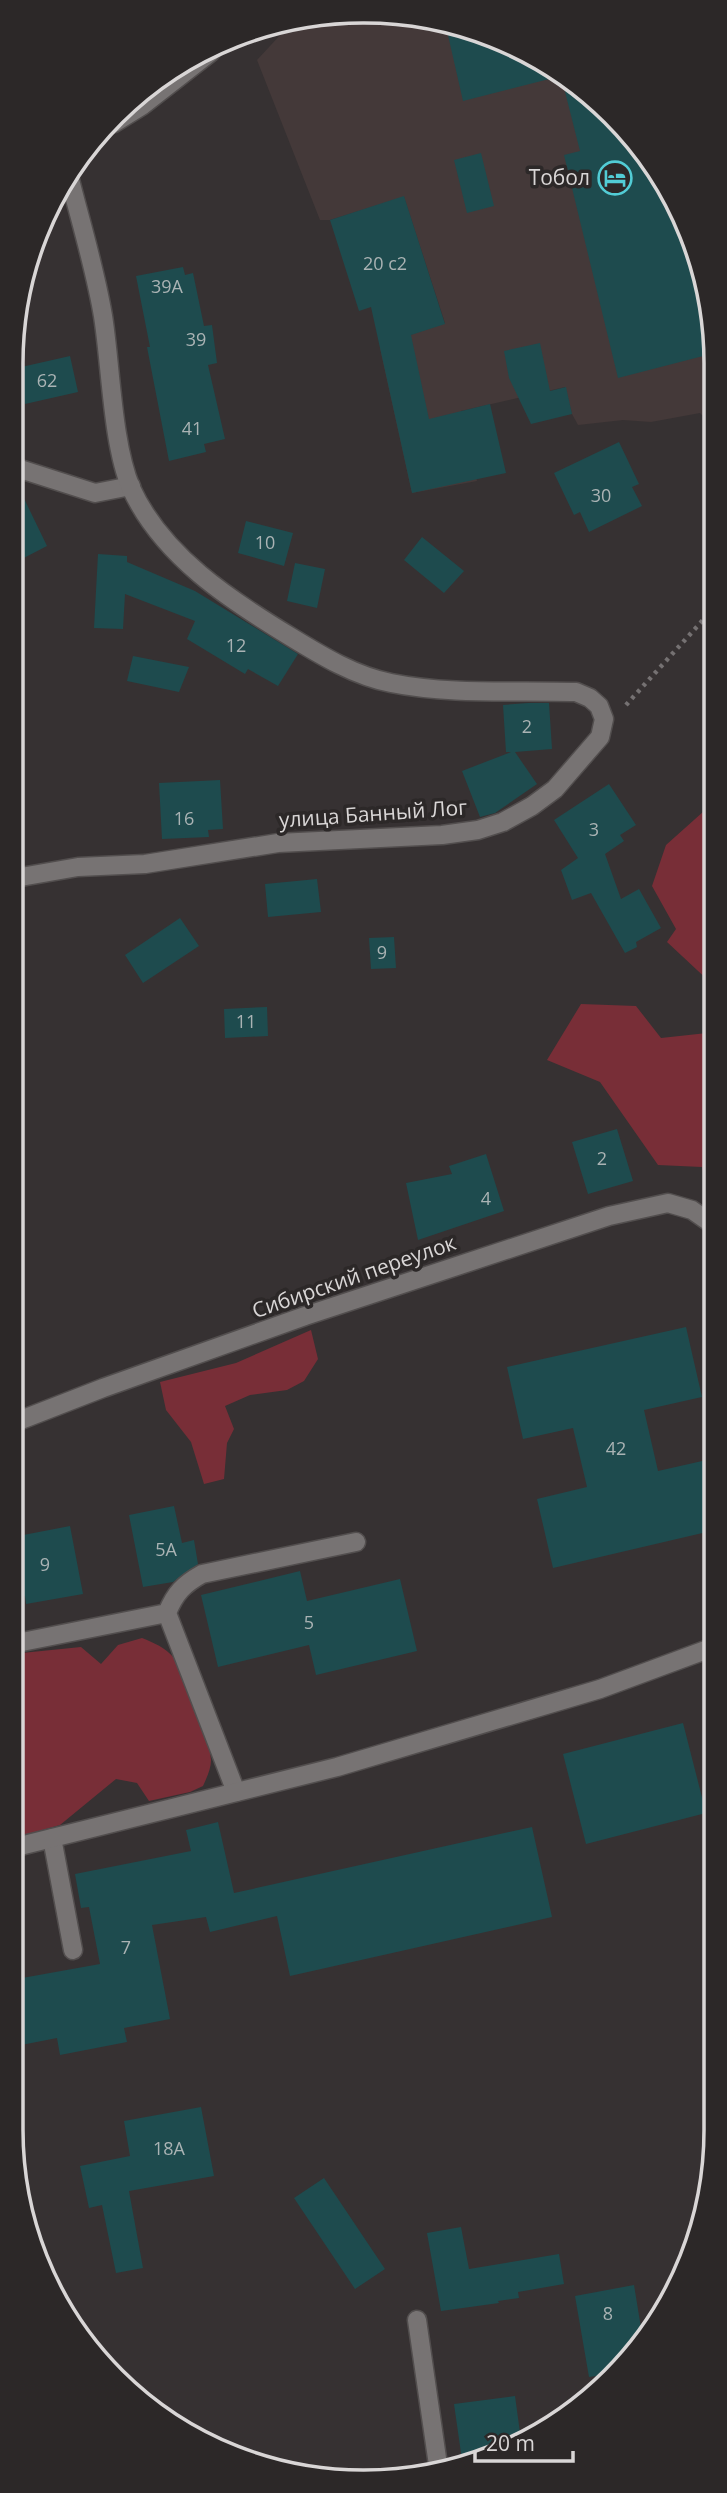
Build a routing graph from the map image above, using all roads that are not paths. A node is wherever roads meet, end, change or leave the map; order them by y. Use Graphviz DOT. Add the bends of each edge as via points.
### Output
graph roads {
  1 [pos="175,79"];
  2 [pos="136,110"];
  3 [pos="72,187"];
  4 [pos="23,470"];
  5 [pos="131,486"];
  6 [pos="23,877"];
  7 [pos="704,1218"];
  8 [pos="23,1419"];
  9 [pos="356,1542"];
  10 [pos="167,1612"];
  11 [pos="23,1642"];
  12 [pos="704,1651"];
  13 [pos="236,1792"];
  14 [pos="52,1838"];
  15 [pos="23,1845"];
  16 [pos="73,1950"];
  17 [pos="417,2320"];
  18 [pos="438,2462"];
  1 -- 2 [label="street"];
  3 -- 5 [label="street" via="103,313 117,426"];
  4 -- 5 [label="street" via="95,493"];
  5 -- 6 [label="street, улица Банный Лог" via="157,530 198,573 264,621 329,659 371,678 406,686 576,692 599,706 604,719 600,737 555,789 503,822 478,830 278,843"];
  7 -- 8 [label="street, Сибирский переулок" via="668,1203 609,1216 305,1316"];
  9 -- 10 [label="street" via="202,1574 184,1584"];
  10 -- 11 [label="street"];
  10 -- 13 [label="street"];
  12 -- 13 [label="street" via="600,1689"];
  13 -- 14 [label="street"];
  14 -- 15 [label="street"];
  14 -- 16 [label="street"];
  17 -- 18 [label="street"];
}
